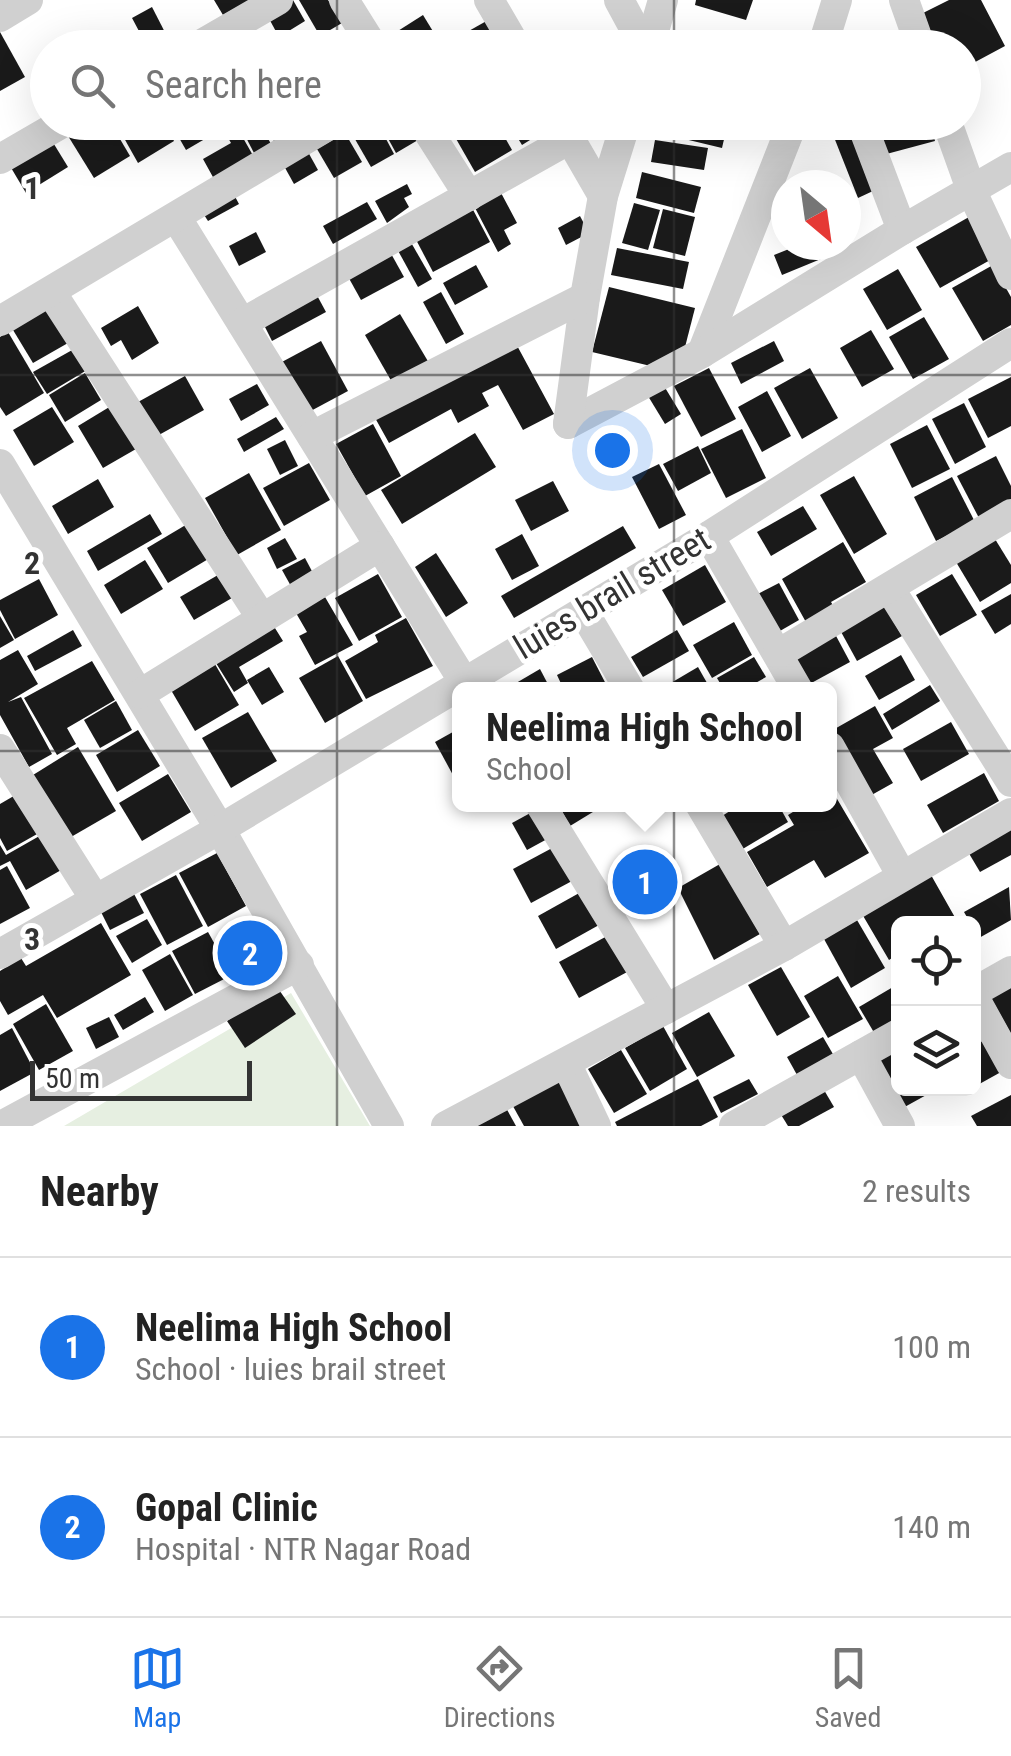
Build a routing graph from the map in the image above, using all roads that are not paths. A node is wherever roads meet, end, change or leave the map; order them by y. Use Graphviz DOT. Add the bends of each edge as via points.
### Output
graph roads {
  1 [pos="28,0"];
  2 [pos="278,0"];
  3 [pos="344,0"];
  4 [pos="489,0"];
  5 [pos="619,0"];
  6 [pos="663,0"];
  7 [pos="836,0"];
  8 [pos="904,0"];
  9 [pos="0,17"];
  10 [pos="226,30"];
  11 [pos="363,30"];
  12 [pos="506,30"];
  13 [pos="636,30"];
  14 [pos="653,30"];
  15 [pos="830,30"];
  16 [pos="915,30"];
  17 [pos="33,140"];
  18 [pos="304,140"];
  19 [pos="433,140"];
  20 [pos="552,140"];
  21 [pos="571,140"];
  22 [pos="621,140"];
  23 [pos="786,140"];
  24 [pos="869,140"];
  25 [pos="953,140"];
  26 [pos="0,159"];
  27 [pos="1011,167"];
  28 [pos="972,192"];
  29 [pos="468,196"];
  30 [pos="604,196"];
  31 [pos="176,217"];
  32 [pos="902,230"];
  33 [pos="1011,274"];
  34 [pos="51,292"];
  35 [pos="585,297"];
  36 [pos="0,321"];
  37 [pos="242,322"];
  38 [pos="1011,342"];
  39 [pos="702,353"];
  40 [pos="312,436"];
  41 [pos="2,472"];
  42 [pos="1009,520"];
  43 [pos="709,536"];
  44 [pos="380,546"];
  45 [pos="890,589"];
  46 [pos="583,610"];
  47 [pos="261,616"];
  48 [pos="778,654"];
  49 [pos="464,682"];
  50 [pos="471,682"];
  51 [pos="625,682"];
  52 [pos="794,682"];
  53 [pos="452,693"];
  54 [pos="140,694"];
  55 [pos="0,749"];
  56 [pos="837,760"];
  57 [pos="1011,782"];
  58 [pos="10,787"];
  59 [pos="545,812"];
  60 [pos="705,812"];
  61 [pos="1011,813"];
  62 [pos="220,829"];
  63 [pos="902,876"];
  64 [pos="95,899"];
  65 [pos="784,946"];
  66 [pos="0,954"];
  67 [pos="299,964"];
  68 [pos="1011,970"];
  69 [pos="981,989"];
  70 [pos="980,1006"];
  71 [pos="666,1009"];
  72 [pos="891,1038"];
  73 [pos="861,1054"];
  74 [pos="566,1062"];
  75 [pos="1011,1064"];
  76 [pos="1,1126"];
  77 [pos="389,1126"];
  78 [pos="446,1126"];
  79 [pos="596,1126"];
  80 [pos="734,1126"];
  81 [pos="900,1126"];
  1 -- 9 [label="street"];
  2 -- 10 [label="street"];
  3 -- 11 [label="street"];
  4 -- 12 [label="street"];
  5 -- 13 [label="street"];
  6 -- 14 [label="street"];
  7 -- 15 [label="street"];
  8 -- 16 [label="street"];
  17 -- 26 [label="street"];
  18 -- 31 [label="street"];
  19 -- 29 [label="street"];
  20 -- 29 [label="street"];
  21 -- 30 [label="street"];
  22 -- 30 [label="street"];
  23 -- 39 [label="street"];
  24 -- 32 [label="street"];
  25 -- 28 [label="street"];
  27 -- 28 [label="street"];
  28 -- 32 [label="street"];
  28 -- 33 [label="street"];
  29 -- 37 [label="street"];
  30 -- 35 [label="street"];
  31 -- 34 [label="street"];
  31 -- 37 [label="street"];
  32 -- 39 [label="street"];
  34 -- 36 [label="street"];
  34 -- 47 [label="street"];
  35 -- 39 [label="street" via="568,424"];
  35 -- 40 [label="street"];
  37 -- 40 [label="street"];
  38 -- 43 [label="street, luies brail street"];
  40 -- 44 [label="street"];
  41 -- 54 [label="street"];
  42 -- 45 [label="street"];
  43 -- 46 [label="street, luies brail street"];
  43 -- 48 [label="street"];
  44 -- 47 [label="street"];
  44 -- 49 [label="street"];
  45 -- 48 [label="street"];
  45 -- 57 [label="street"];
  46 -- 50 [label="street, luies brail street"];
  46 -- 51 [label="street"];
  47 -- 54 [label="street"];
  48 -- 52 [label="street"];
  53 -- 62 [label="street, luies brail street"];
  54 -- 62 [label="street"];
  55 -- 58 [label="street"];
  56 -- 63 [label="street"];
  58 -- 64 [label="street"];
  59 -- 71 [label="street"];
  60 -- 65 [label="street"];
  61 -- 63 [label="street"];
  62 -- 64 [label="street, luies brail street"];
  62 -- 67 [label="street"];
  63 -- 65 [label="street"];
  64 -- 66 [label="street, luies brail street"];
  65 -- 71 [label="street"];
  67 -- 76 [label="street"];
  67 -- 77 [label="street"];
  68 -- 69 [label="street"];
  70 -- 75 [label="street"];
  71 -- 74 [label="street"];
  72 -- 73 [label="street"];
  73 -- 80 [label="street"];
  73 -- 81 [label="street"];
  74 -- 78 [label="street"];
  74 -- 79 [label="street"];
}
